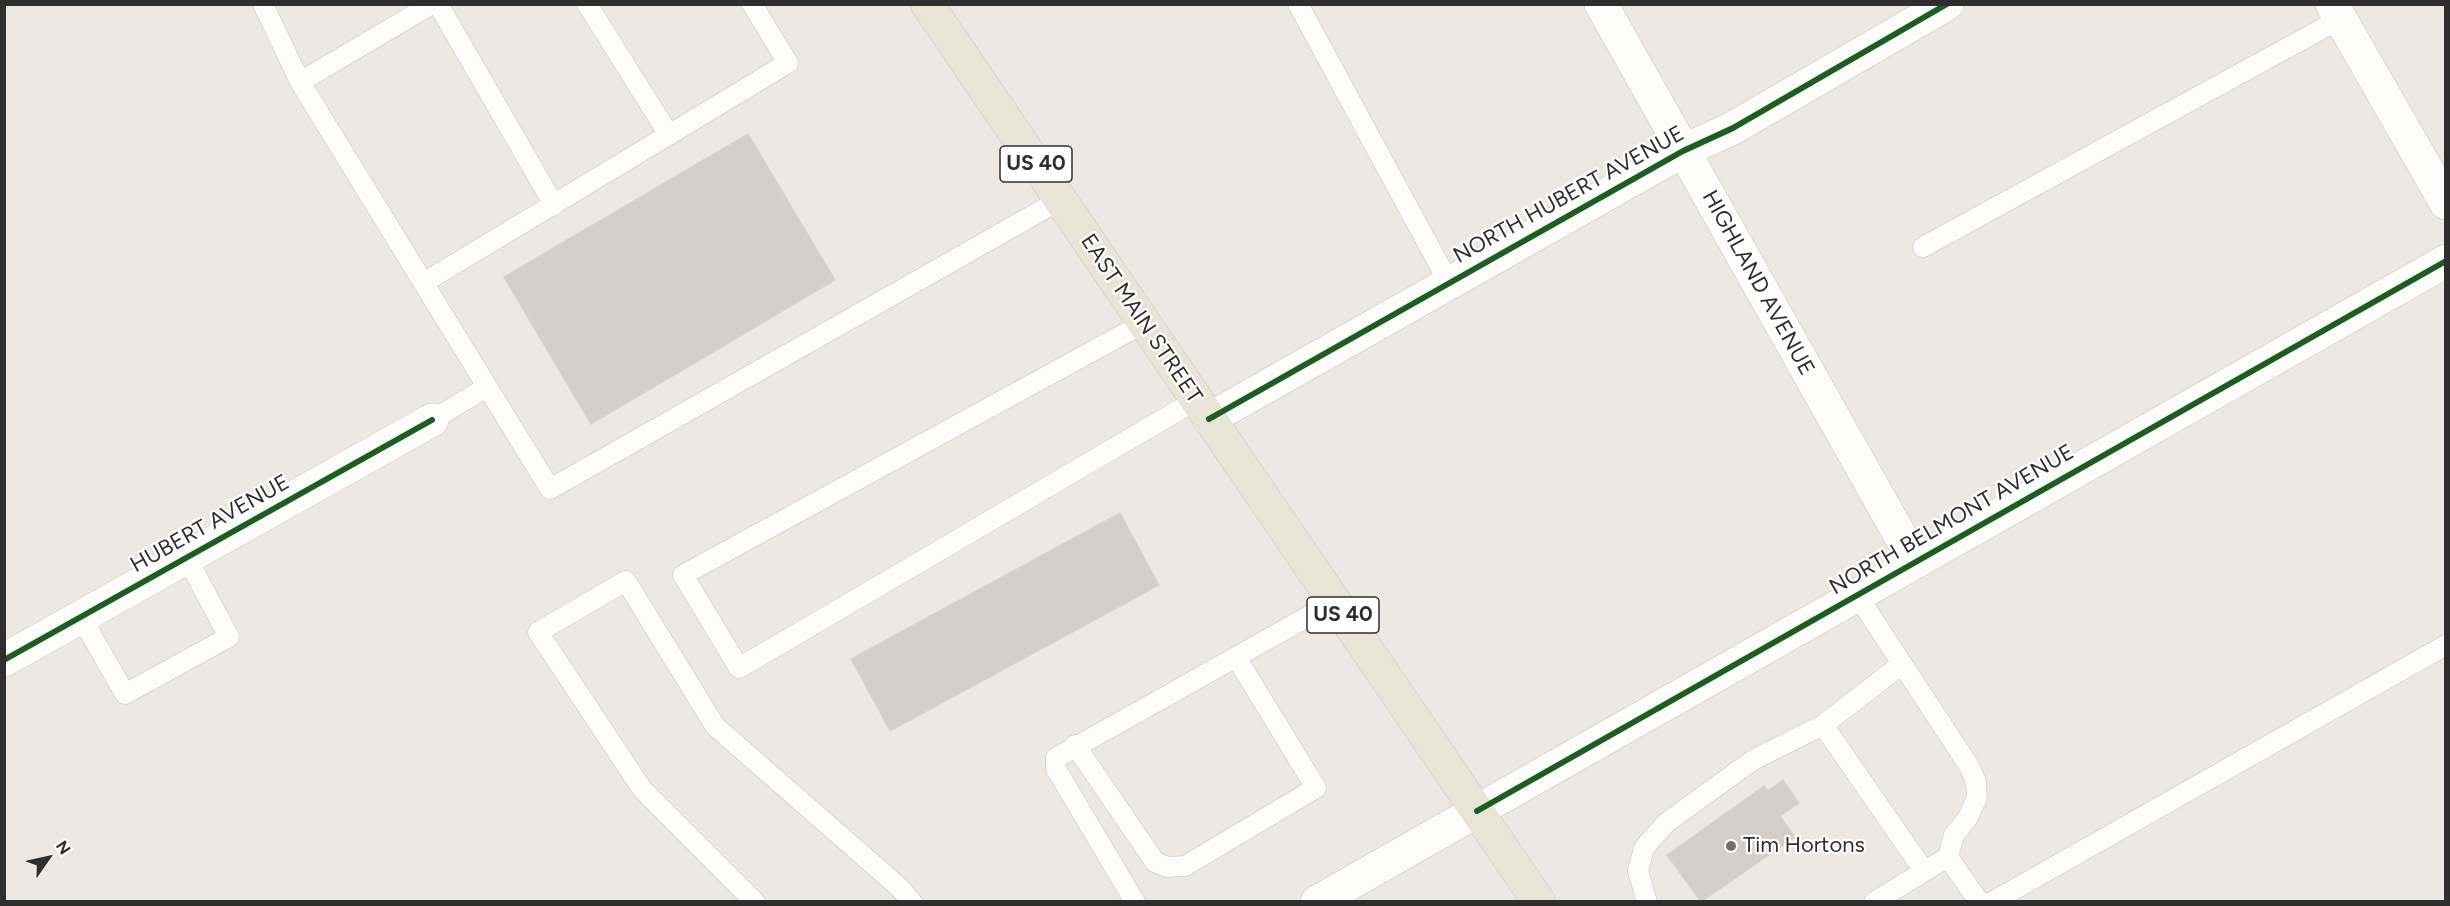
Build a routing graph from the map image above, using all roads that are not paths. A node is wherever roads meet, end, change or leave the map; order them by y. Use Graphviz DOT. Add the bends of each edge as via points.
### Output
graph roads {
  1 [pos="263,4"];
  2 [pos="432,4"];
  3 [pos="438,4"];
  4 [pos="587,4"];
  5 [pos="752,4"];
  6 [pos="927,4"];
  7 [pos="1298,4"];
  8 [pos="1601,4"];
  9 [pos="1947,4"];
  10 [pos="2336,12"];
  11 [pos="300,82"];
  12 [pos="669,135"];
  13 [pos="1683,151"];
  14 [pos="1060,200"];
  15 [pos="2445,203"];
  16 [pos="554,205"];
  17 [pos="1923,247"];
  18 [pos="2445,261"];
  19 [pos="423,283"];
  20 [pos="1449,283"];
  21 [pos="1144,323"];
  22 [pos="487,387"];
  23 [pos="1202,409"];
  24 [pos="432,420"];
  25 [pos="186,558"];
  26 [pos="1915,562"];
  27 [pos="1857,595"];
  28 [pos="1334,602"];
  29 [pos="81,617"];
  30 [pos="2445,645"];
  31 [pos="1236,657"];
  32 [pos="4,660"];
  33 [pos="1902,664"];
  34 [pos="1822,725"];
  35 [pos="1075,745"];
  36 [pos="1477,811"];
  37 [pos="1948,857"];
  38 [pos="1923,871"];
  39 [pos="1135,901"];
  40 [pos="755,902"];
  41 [pos="912,902"];
  42 [pos="1317,902"];
  43 [pos="1539,902"];
  44 [pos="1647,902"];
  45 [pos="1874,902"];
  46 [pos="1978,902"];
  47 [pos="1992,902"];
  1 -- 11 [label="lane"];
  2 -- 11 [label="lane"];
  3 -- 16 [label="lane"];
  4 -- 12 [label="lane"];
  5 -- 12 [label="lane" via="788,63"];
  6 -- 14 [label="main road, EAST MAIN STREET / US 40"];
  7 -- 20 [label="lane"];
  8 -- 13 [label="street, HIGHLAND AVENUE"];
  9 -- 13 [label="street, NORTH HUBERT AVENUE" via="1733,128"];
  10 -- 15 [label="street"];
  10 -- 17 [label="lane"];
  11 -- 19 [label="lane"];
  12 -- 16 [label="lane"];
  13 -- 20 [label="street, NORTH HUBERT AVENUE"];
  13 -- 26 [label="street, HIGHLAND AVENUE"];
  14 -- 21 [label="main road, EAST MAIN STREET / US 40"];
  14 -- 22 [label="lane" via="549,489"];
  16 -- 19 [label="lane"];
  18 -- 26 [label="street, NORTH BELMONT AVENUE"];
  19 -- 22 [label="lane"];
  20 -- 23 [label="street, NORTH HUBERT AVENUE"];
  21 -- 23 [label="main road, EAST MAIN STREET / US 40"];
  21 -- 23 [label="lane" via="683,575 739,668"];
  22 -- 24 [label="lane"];
  23 -- 28 [label="main road, EAST MAIN STREET / US 40"];
  24 -- 25 [label="street, HUBERT AVENUE"];
  25 -- 29 [label="street, HUBERT AVENUE"];
  25 -- 29 [label="lane" via="229,638 125,694"];
  26 -- 27 [label="street, NORTH BELMONT AVENUE"];
  27 -- 33 [label="lane"];
  27 -- 36 [label="street, NORTH BELMONT AVENUE"];
  28 -- 31 [label="lane"];
  28 -- 36 [label="main road, EAST MAIN STREET / US 40"];
  29 -- 32 [label="street, HUBERT AVENUE"];
  30 -- 47 [label="lane"];
  31 -- 35 [label="lane"];
  31 -- 35 [label="lane" via="1316,788 1185,866 1167,867 1155,862"];
  33 -- 34 [label="lane"];
  33 -- 37 [label="lane" via="1970,766 1976,782 1977,798 1954,835"];
  34 -- 38 [label="lane"];
  34 -- 44 [label="lane" via="1753,760 1666,823 1644,848 1638,871"];
  35 -- 39 [label="lane" via="1056,758 1056,769"];
  36 -- 42 [label="street, NORTH BELMONT AVENUE"];
  36 -- 43 [label="main road, EAST MAIN STREET / US 40"];
  37 -- 38 [label="lane"];
  37 -- 46 [label="lane"];
  38 -- 45 [label="lane"];
  40 -- 41 [label="lane" via="642,789 538,632 626,581 715,726"];
}
